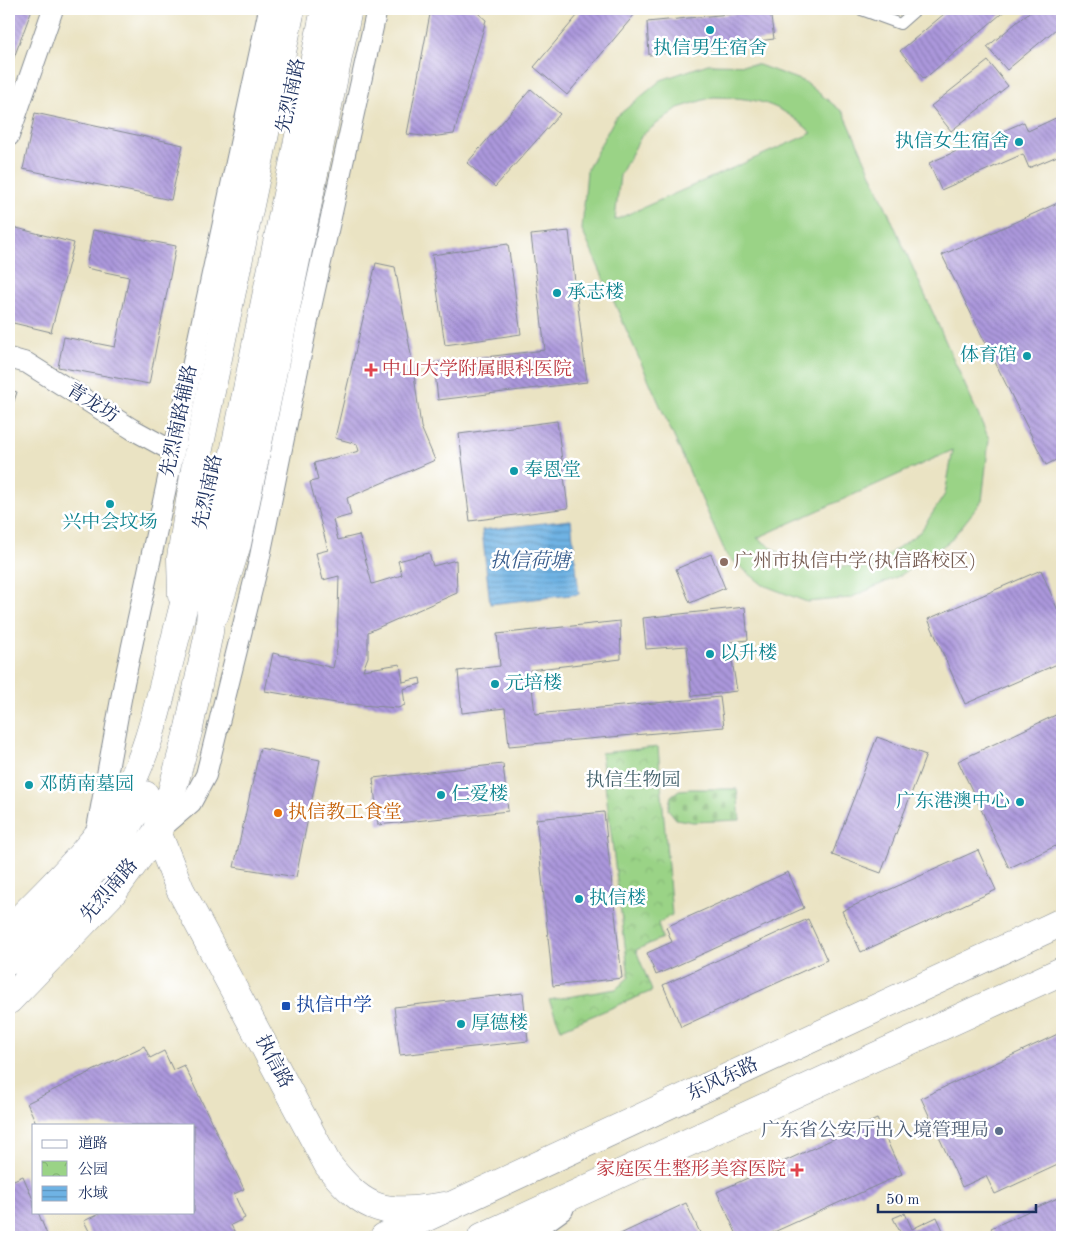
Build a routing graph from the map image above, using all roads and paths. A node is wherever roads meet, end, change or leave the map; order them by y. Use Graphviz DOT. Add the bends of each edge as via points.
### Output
graph roads {
  1 [pos="53,9"];
  2 [pos="269,9"];
  3 [pos="291,9"];
  4 [pos="310,9"];
  5 [pos="325,9"];
  6 [pos="348,9"];
  7 [pos="377,9"];
  8 [pos="859,9"];
  9 [pos="918,9"];
  10 [pos="9,136"];
  11 [pos="9,358"];
  12 [pos="243,373"];
  13 [pos="174,452"];
  14 [pos="216,557"];
  15 [pos="184,607"];
  16 [pos="209,632"];
  17 [pos="157,832"];
  18 [pos="96,834"];
  19 [pos="1062,922"];
  20 [pos="9,930"];
  21 [pos="9,961"];
  22 [pos="1062,971"];
  23 [pos="9,1000"];
  24 [pos="586,1189"];
  25 [pos="452,1205"];
  26 [pos="384,1237"];
  27 [pos="482,1237"];
  28 [pos="521,1237"];
  1 -- 10 [label="street"];
  2 -- 13 [label="street, 先烈南路辅路"];
  3 -- 15 [label="main road" via="186,517 180,582"];
  4 -- 12 [label="main road, 先烈南路"];
  5 -- 12 [label="main road, 先烈南路"];
  6 -- 16 [label="main road" via="237,544"];
  7 -- 17 [label="street" via="259,561 206,775 191,803"];
  8 -- 9 [label="lane" via="900,24"];
  11 -- 13 [label="street, 青龙坊" via="27,363"];
  12 -- 14 [label="main road, 先烈南路"];
  12 -- 15 [label="main road, 先烈南路"];
  13 -- 18 [label="street, 先烈南路辅路" via="124,684"];
  14 -- 16 [label="main road, 先烈南路"];
  14 -- 21 [label="main road, 先烈南路" via="172,730 151,783 124,830 98,864"];
  15 -- 18 [label="main road, 先烈南路" via="149,739 137,771 124,797"];
  16 -- 17 [label="main road, 先烈南路" via="189,728"];
  17 -- 23 [label="main road, 先烈南路" via="113,892"];
  17 -- 25 [label="main road, 执信路" via="180,889 328,1165 347,1188 386,1210 401,1212"];
  18 -- 20 [label="main road, 先烈南路"];
  19 -- 25 [label="main road, 东风东路"];
  22 -- 24 [label="main road"];
  24 -- 27 [label="main road"];
  24 -- 28 [label="street"];
  25 -- 26 [label="main road, 东风东路"];
}
